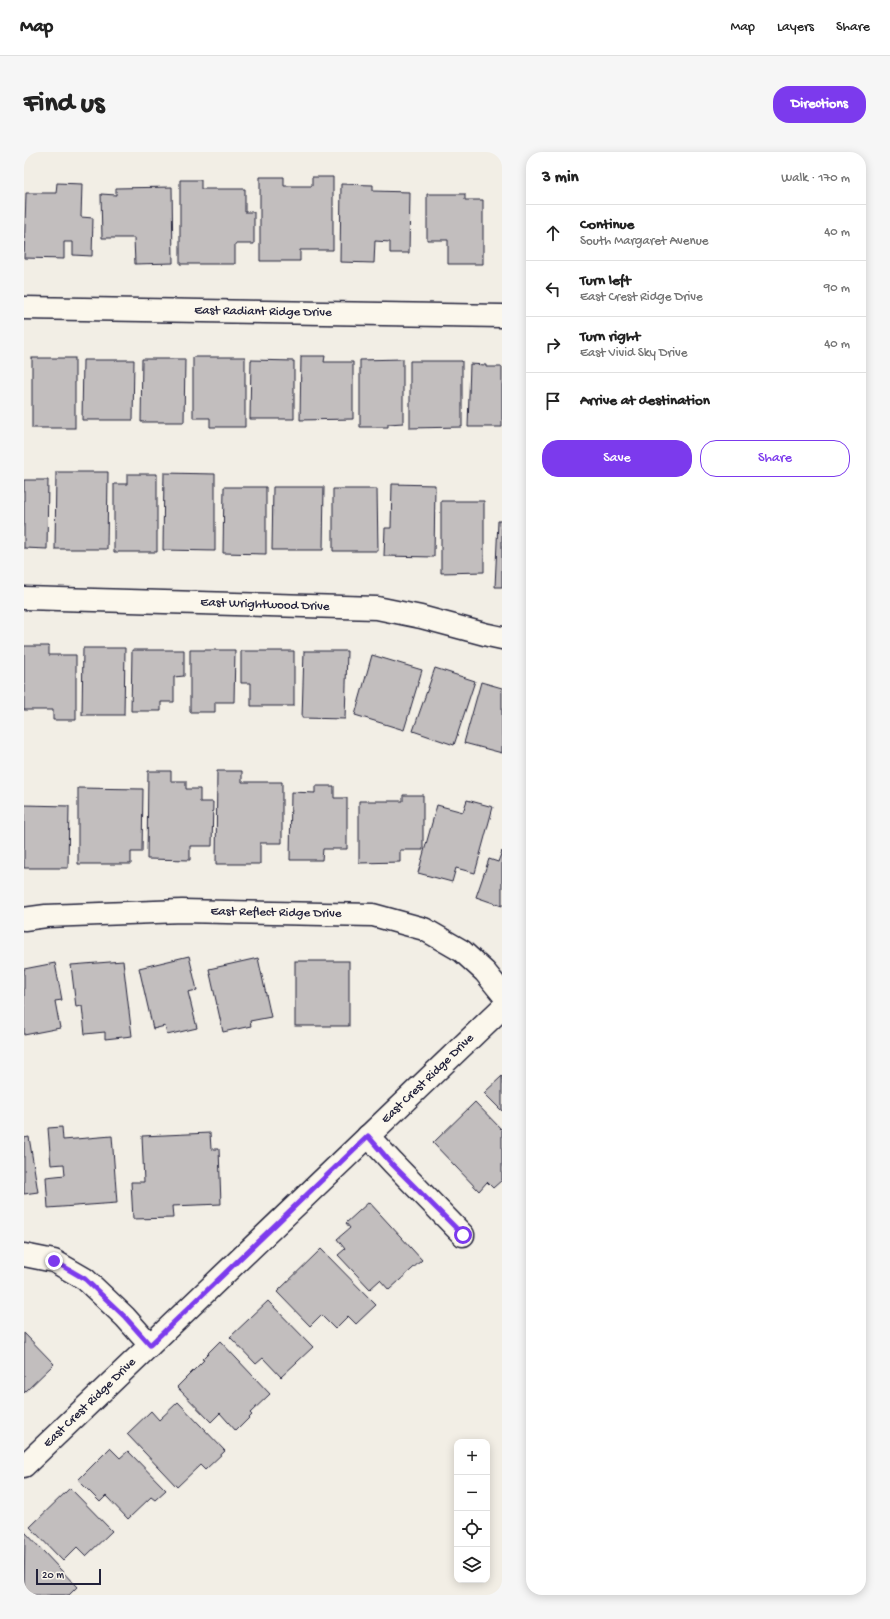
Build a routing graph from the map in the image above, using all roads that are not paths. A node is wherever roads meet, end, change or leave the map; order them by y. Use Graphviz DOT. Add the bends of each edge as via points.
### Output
graph roads {
  1 [pos="24,308"];
  2 [pos="502,316"];
  3 [pos="24,598"];
  4 [pos="502,638"];
  5 [pos="24,919"];
  6 [pos="502,993"];
  7 [pos="502,1008"];
  8 [pos="368,1136"];
  9 [pos="463,1235"];
  10 [pos="24,1255"];
  11 [pos="150,1345"];
  12 [pos="24,1466"];
  1 -- 2 [label="street, East Radiant Ridge Drive"];
  3 -- 4 [label="street, East Wrightwood Drive" via="377,608"];
  5 -- 6 [label="street, East Reflect Ridge Drive" via="182,911 373,915 424,929 462,951 485,972"];
  7 -- 8 [label="street, East Crest Ridge Drive"];
  8 -- 9 [label="street" via="392,1164"];
  8 -- 11 [label="street, East Crest Ridge Drive"];
  10 -- 11 [label="street" via="54,1261 85,1279"];
  11 -- 12 [label="street, East Crest Ridge Drive"];
}
